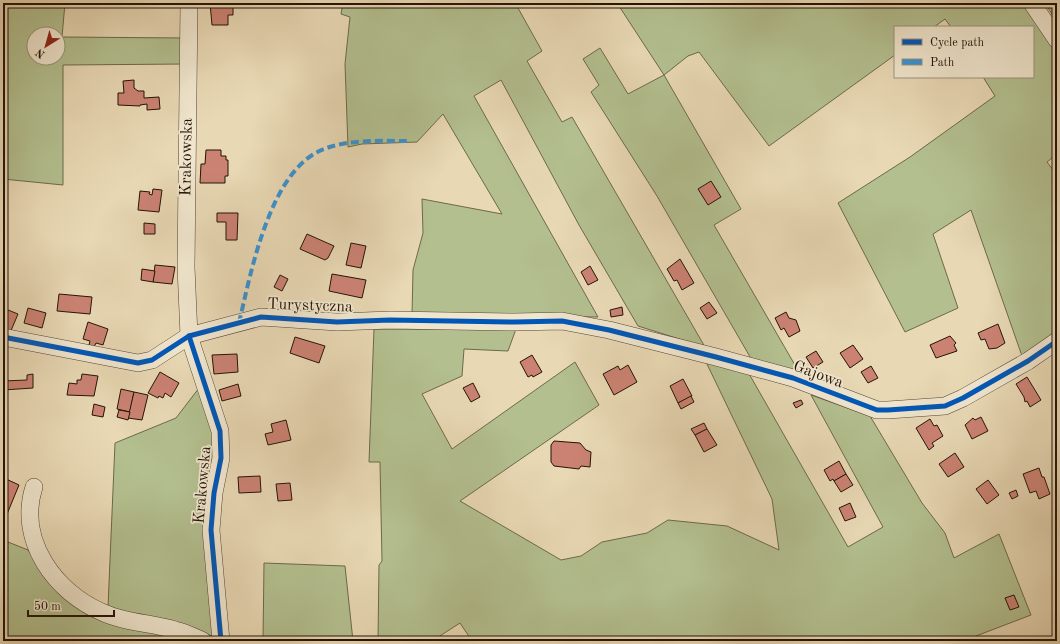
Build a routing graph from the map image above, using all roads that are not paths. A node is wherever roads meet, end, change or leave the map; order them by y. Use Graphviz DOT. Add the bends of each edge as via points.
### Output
graph roads {
  1 [pos="189,3"];
  2 [pos="1032,3"];
  3 [pos="1057,40"];
  4 [pos="557,321"];
  5 [pos="189,336"];
  6 [pos="3,337"];
  7 [pos="1057,341"];
  8 [pos="34,487"];
  9 [pos="193,639"];
  10 [pos="221,641"];
  1 -- 5 [label="street, Krakowska" via="186,268"];
  2 -- 3 [label="street"];
  4 -- 5 [label="street, Turystyczna" via="337,322 261,317"];
  4 -- 7 [label="street, Gajowa" via="624,334 793,378 876,410 945,406 1028,361"];
  5 -- 6 [label="street, Turystyczna" via="152,360 138,363"];
  5 -- 10 [label="street, Krakowska" via="220,431 221,458 214,493 211,530"];
  8 -- 9 [label="street" via="29,503 30,526 42,558 66,590 104,614 176,630"];
}
